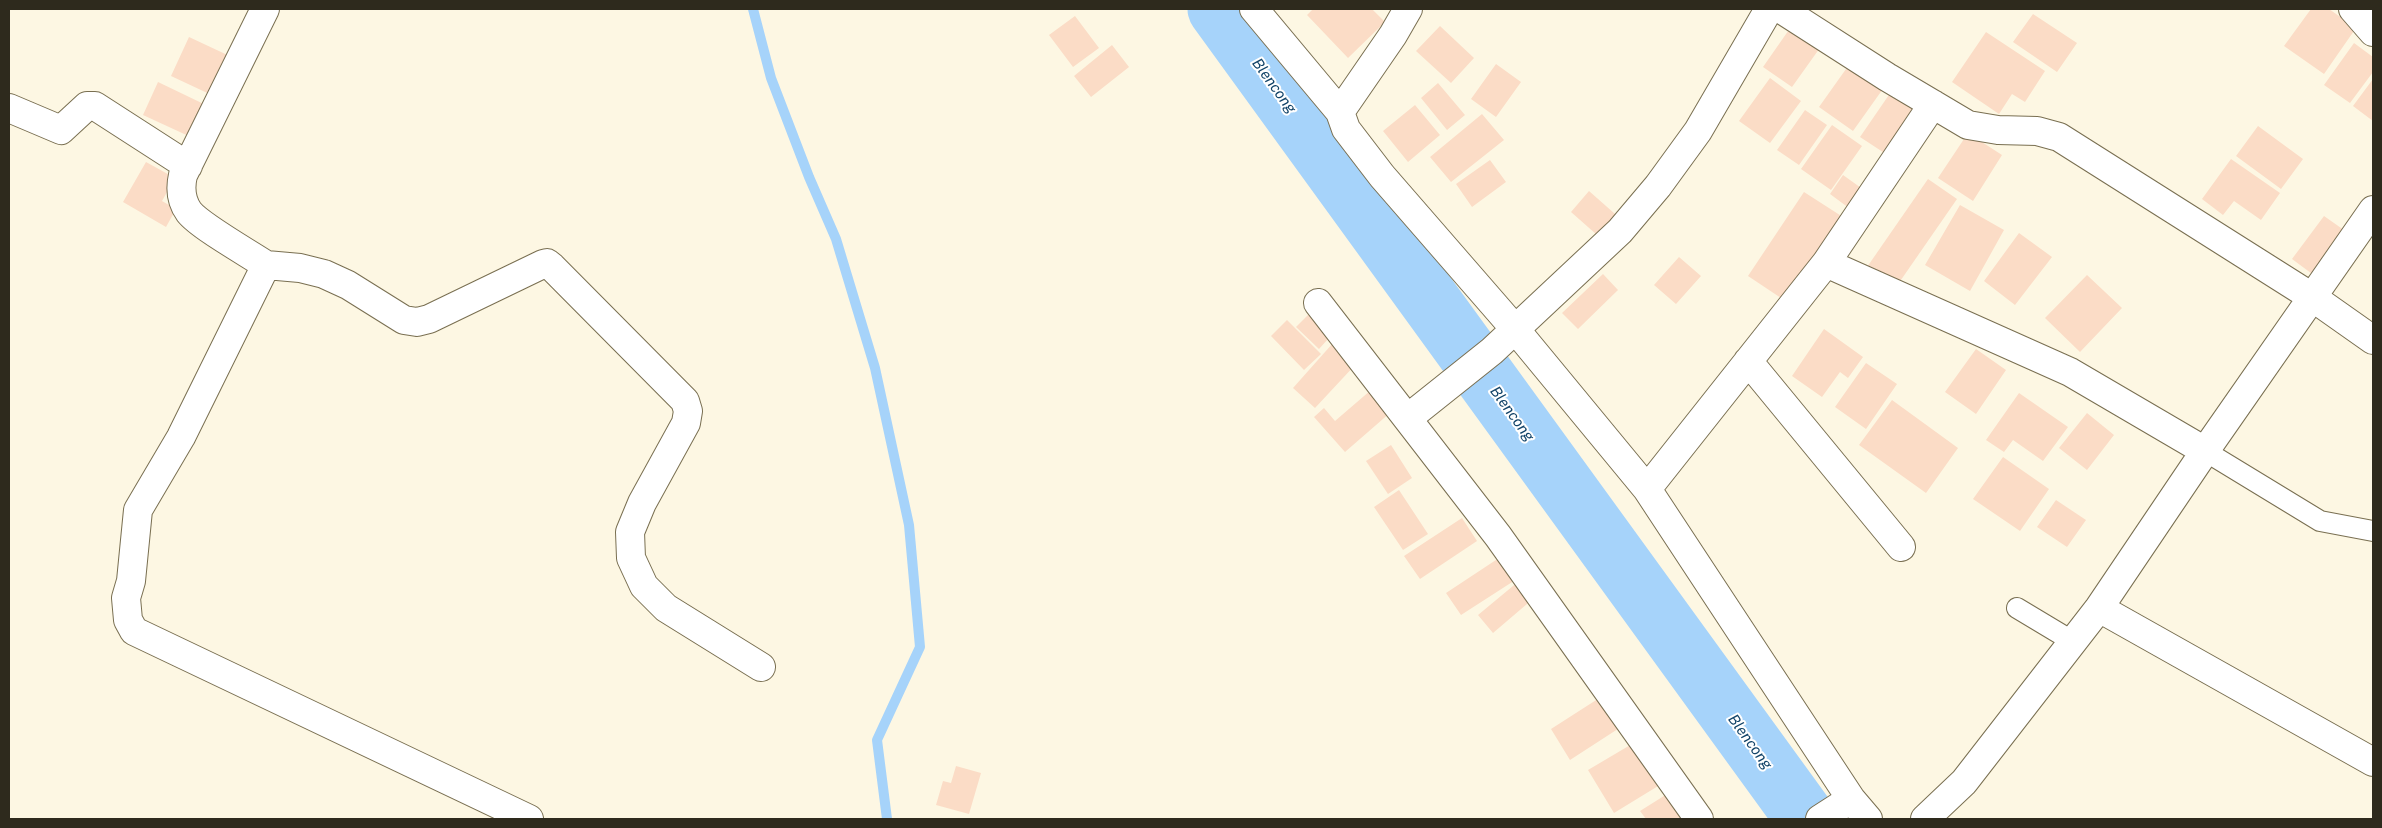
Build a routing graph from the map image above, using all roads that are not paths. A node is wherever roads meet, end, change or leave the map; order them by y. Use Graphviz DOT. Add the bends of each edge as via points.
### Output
graph roads {
  1 [pos="266,9"];
  2 [pos="1254,9"];
  3 [pos="1408,9"];
  4 [pos="1769,9"];
  5 [pos="1780,9"];
  6 [pos="2353,9"];
  7 [pos="2373,32"];
  8 [pos="1933,104"];
  9 [pos="9,108"];
  10 [pos="1340,112"];
  11 [pos="188,166"];
  12 [pos="2373,210"];
  13 [pos="1826,263"];
  14 [pos="266,265"];
  15 [pos="2312,297"];
  16 [pos="1318,303"];
  17 [pos="1516,329"];
  18 [pos="2373,340"];
  19 [pos="1748,361"];
  20 [pos="1408,418"];
  21 [pos="2205,452"];
  22 [pos="1647,489"];
  23 [pos="2373,531"];
  24 [pos="1901,547"];
  25 [pos="2017,608"];
  26 [pos="2099,608"];
  27 [pos="2072,641"];
  28 [pos="761,666"];
  29 [pos="2373,762"];
  30 [pos="1836,808"];
  31 [pos="529,819"];
  32 [pos="1699,819"];
  33 [pos="1868,819"];
  34 [pos="1925,819"];
  1 -- 11 [label="street"];
  2 -- 10 [label="street"];
  3 -- 10 [label="street"];
  4 -- 17 [label="street" via="1698,131 1658,186 1620,231"];
  5 -- 8 [label="street"];
  6 -- 7 [label="street"];
  8 -- 13 [label="street"];
  8 -- 15 [label="street" via="1968,125 1998,130 2037,130 2059,137"];
  9 -- 11 [label="street" via="61,130 87,106 95,106"];
  10 -- 17 [label="street" via="1346,129 1382,176"];
  11 -- 14 [label="street" via="180,187 188,211"];
  12 -- 15 [label="street"];
  13 -- 19 [label="street"];
  13 -- 21 [label="street" via="2070,372"];
  14 -- 28 [label="street" via="324,274 404,320 417,322 543,264 552,267 685,401 688,411 686,422 630,532 631,558 644,586 666,608"];
  14 -- 31 [label="street" via="181,437 138,510 131,581 126,598 130,627"];
  15 -- 18 [label="street"];
  15 -- 21 [label="street"];
  16 -- 20 [label="street"];
  17 -- 20 [label="street"];
  17 -- 22 [label="street"];
  19 -- 22 [label="street"];
  19 -- 24 [label="street"];
  20 -- 32 [label="street" via="1498,536"];
  21 -- 23 [label="lane" via="2320,521"];
  21 -- 26 [label="street"];
  22 -- 30 [label="street"];
  25 -- 27 [label="lane"];
  26 -- 27 [label="street"];
  26 -- 29 [label="street"];
  27 -- 34 [label="street" via="1964,782"];
  30 -- 33 [label="street"];
}
